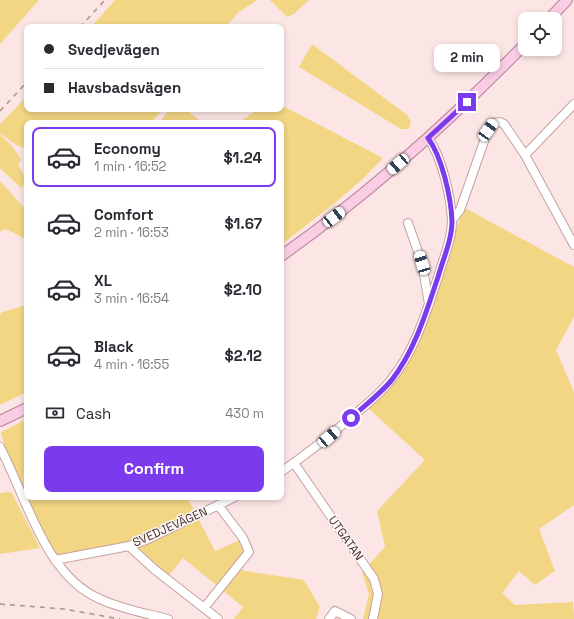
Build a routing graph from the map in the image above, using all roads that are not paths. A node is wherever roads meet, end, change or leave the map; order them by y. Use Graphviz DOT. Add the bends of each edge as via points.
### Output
graph roads {
  1 [pos="567,0"];
  2 [pos="556,12"];
  3 [pos="518,51"];
  4 [pos="574,104"];
  5 [pos="428,138"];
  6 [pos="525,155"];
  7 [pos="452,220"];
  8 [pos="408,223"];
  9 [pos="574,245"];
  10 [pos="284,254"];
  11 [pos="430,304"];
  12 [pos="24,409"];
  13 [pos="0,421"];
  14 [pos="0,447"];
  15 [pos="294,463"];
  16 [pos="284,470"];
  17 [pos="24,496"];
  18 [pos="26,500"];
  19 [pos="229,500"];
  20 [pos="218,505"];
  21 [pos="129,546"];
  22 [pos="55,560"];
  23 [pos="204,608"];
  24 [pos="168,619"];
  25 [pos="218,619"];
  26 [pos="329,619"];
  27 [pos="350,619"];
  28 [pos="373,619"];
  1 -- 2 [label="main road"];
  3 -- 5 [label="main road"];
  4 -- 6 [label="street"];
  5 -- 7 [label="street" via="441,162"];
  5 -- 10 [label="main road" via="356,199"];
  6 -- 7 [label="street" via="504,124 497,121 494,123 488,130 460,210"];
  6 -- 9 [label="street"];
  7 -- 11 [label="street" via="447,249"];
  8 -- 11 [label="street" via="422,263"];
  11 -- 15 [label="street" via="414,343 390,381 318,446"];
  12 -- 13 [label="main road"];
  14 -- 17 [label="street"];
  15 -- 16 [label="street"];
  15 -- 28 [label="street, UTGATAN" via="374,579 378,594"];
  18 -- 22 [label="street"];
  19 -- 20 [label="street, SVEDJEVÄGEN"];
  20 -- 21 [label="street, SVEDJEVÄGEN"];
  20 -- 23 [label="street" via="244,538 248,555"];
  21 -- 22 [label="street, SVEDJEVÄGEN"];
  21 -- 23 [label="street"];
  22 -- 24 [label="street" via="84,591 100,599"];
  23 -- 25 [label="street"];
  26 -- 27 [label="street" via="335,611"];
}
